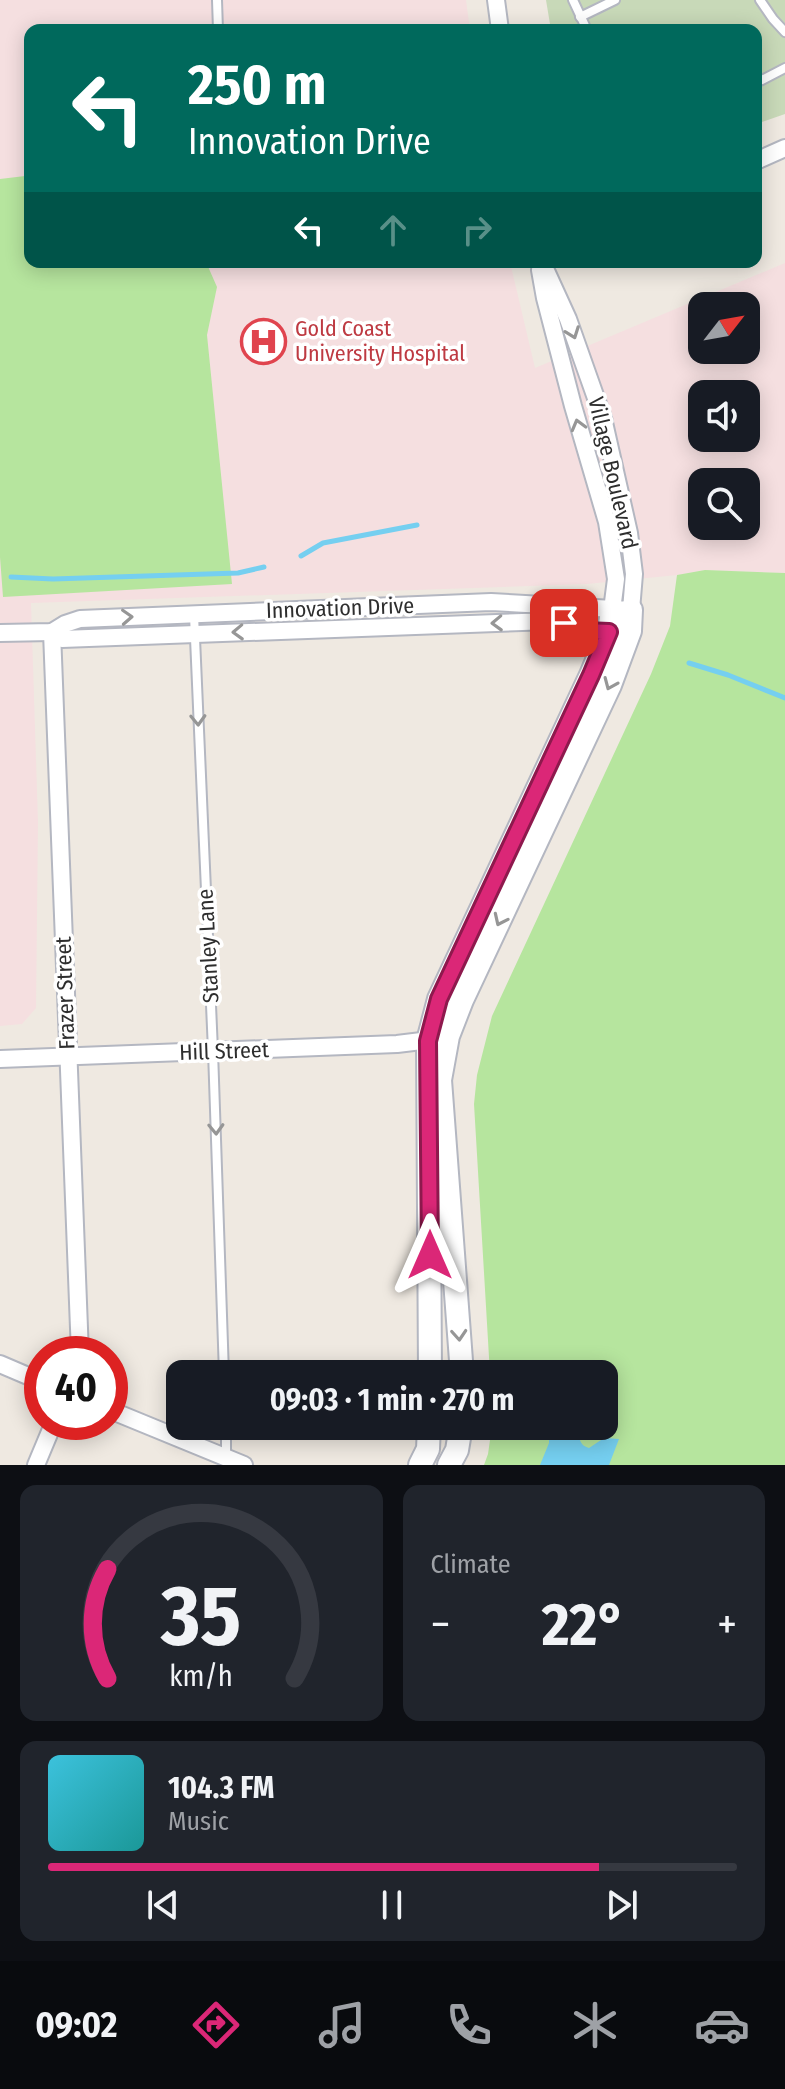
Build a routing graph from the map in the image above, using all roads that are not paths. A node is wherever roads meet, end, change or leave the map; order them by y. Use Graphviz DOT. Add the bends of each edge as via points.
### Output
graph roads {
  1 [pos="217,0"];
  2 [pos="496,0"];
  3 [pos="573,0"];
  4 [pos="615,0"];
  5 [pos="760,0"];
  6 [pos="580,17"];
  7 [pos="218,24"];
  8 [pos="499,24"];
  9 [pos="584,24"];
  10 [pos="785,32"];
  11 [pos="785,68"];
  12 [pos="762,80"];
  13 [pos="785,148"];
  14 [pos="762,158"];
  15 [pos="542,268"];
  16 [pos="544,268"];
  17 [pos="194,614"];
  18 [pos="620,621"];
  19 [pos="52,632"];
  20 [pos="0,633"];
  21 [pos="195,633"];
  22 [pos="438,1039"];
  23 [pos="213,1051"];
  24 [pos="68,1057"];
  25 [pos="0,1059"];
  26 [pos="79,1336"];
  27 [pos="224,1360"];
  28 [pos="430,1360"];
  29 [pos="461,1360"];
  30 [pos="0,1364"];
  31 [pos="24,1374"];
  32 [pos="128,1417"];
  33 [pos="46,1440"];
  34 [pos="226,1440"];
  35 [pos="428,1440"];
  36 [pos="459,1440"];
  37 [pos="226,1458"];
  38 [pos="36,1465"];
  39 [pos="244,1465"];
  40 [pos="420,1465"];
  41 [pos="449,1465"];
  1 -- 7 [label="lane"];
  2 -- 8 [label="street"];
  3 -- 6 [label="lane"];
  4 -- 6 [label="lane"];
  5 -- 10 [label="lane"];
  6 -- 9 [label="lane"];
  11 -- 12 [label="lane"];
  13 -- 14 [label="street"];
  18 -- 15 [label="street, Village Boulevard, one-way" via="607,522 545,298"];
  16 -- 18 [label="street, Village Boulevard, one-way" via="603,418 631,546 634,574"];
  17 -- 18 [label="street, Innovation Drive" via="491,602"];
  19 -- 17 [label="street, Innovation Drive, one-way" via="80,619"];
  17 -- 21 [label="lane, Stanley Lane"];
  18 -- 21 [label="street, Innovation Drive, one-way" via="585,631 551,621"];
  18 -- 22 [label="street, Village Boulevard" via="439,999"];
  19 -- 20 [label="street, Innovation Drive"];
  19 -- 21 [label="street, Innovation Drive" via="62,639"];
  19 -- 24 [label="street, Frazer Street"];
  21 -- 23 [label="lane, Stanley Lane, one-way"];
  22 -- 23 [label="street, Hill Street"];
  22 -- 28 [label="street, Village Boulevard"];
  22 -- 29 [label="street, Village Boulevard, one-way"];
  23 -- 24 [label="street, Hill Street"];
  23 -- 27 [label="lane, Stanley Lane, one-way"];
  24 -- 25 [label="street, Hill Street"];
  24 -- 26 [label="street, Frazer Street"];
  30 -- 31 [label="street"];
  32 -- 37 [label="street"];
  33 -- 38 [label="street"];
  34 -- 37 [label="lane"];
  35 -- 40 [label="street"];
  36 -- 41 [label="street"];
  37 -- 39 [label="street"];
}
